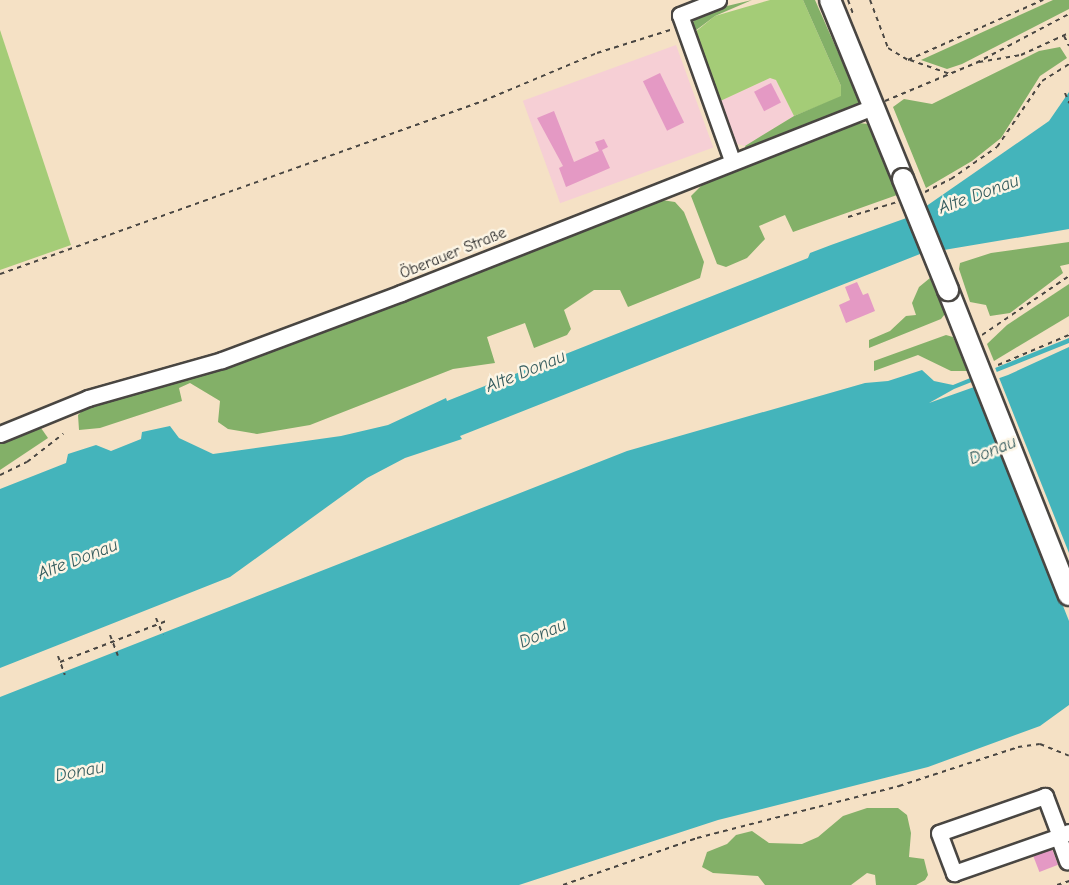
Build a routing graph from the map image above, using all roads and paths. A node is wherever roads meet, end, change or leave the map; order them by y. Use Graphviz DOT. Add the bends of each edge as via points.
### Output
graph roads {
  1 [pos="718,0"];
  2 [pos="830,0"];
  3 [pos="870,0"];
  4 [pos="1044,0"];
  5 [pos="1069,14"];
  6 [pos="682,27"];
  7 [pos="1069,33"];
  8 [pos="1064,36"];
  9 [pos="1069,46"];
  10 [pos="908,60"];
  11 [pos="976,63"];
  12 [pos="1069,64"];
  13 [pos="950,74"];
  14 [pos="1065,93"];
  15 [pos="1069,103"];
  16 [pos="1063,106"];
  17 [pos="874,108"];
  18 [pos="732,160"];
  19 [pos="918,194"];
  20 [pos="901,200"];
  21 [pos="848,217"];
  22 [pos="0,274"];
  23 [pos="1069,276"];
  24 [pos="1069,335"];
  25 [pos="979,337"];
  26 [pos="998,364"];
  27 [pos="0,434"];
  28 [pos="63,434"];
  29 [pos="0,475"];
  30 [pos="1069,595"];
  31 [pos="156,618"];
  32 [pos="166,621"];
  33 [pos="158,624"];
  34 [pos="110,635"];
  35 [pos="163,635"];
  36 [pos="112,642"];
  37 [pos="58,656"];
  38 [pos="118,656"];
  39 [pos="60,662"];
  40 [pos="65,675"];
  41 [pos="1069,756"];
  42 [pos="1062,835"];
  43 [pos="1067,861"];
  44 [pos="1069,881"];
  45 [pos="563,885"];
  46 [pos="1057,885"];
  1 -- 6 [label="street" via="680,15"];
  2 -- 17 [label="main road"];
  3 -- 10 [label="path" via="888,48"];
  4 -- 10 [label="path"];
  5 -- 11 [label="path"];
  6 -- 18 [label="street"];
  6 -- 22 [label="path" via="597,53 483,101"];
  7 -- 8 [label="path"];
  8 -- 9 [label="path"];
  8 -- 11 [label="path" via="1021,55"];
  10 -- 13 [label="path"];
  11 -- 13 [label="path"];
  12 -- 19 [label="path" via="1038,86 997,147 951,179"];
  13 -- 17 [label="path"];
  14 -- 15 [label="path"];
  15 -- 16 [label="path"];
  17 -- 18 [label="street, Öberauer Straße"];
  17 -- 30 [label="main road, bridge"];
  18 -- 27 [label="street, Öberauer Straße" via="401,294 222,360 88,398"];
  20 -- 21 [label="path"];
  23 -- 25 [label="path"];
  24 -- 26 [label="path"];
  28 -- 29 [label="path" via="27,462"];
  31 -- 33 [label="path"];
  32 -- 33 [label="path"];
  33 -- 35 [label="path"];
  33 -- 36 [label="path"];
  34 -- 36 [label="path"];
  36 -- 38 [label="path"];
  36 -- 39 [label="path"];
  37 -- 39 [label="path"];
  39 -- 40 [label="path"];
  41 -- 45 [label="path" via="1040,744 1018,747 900,786 697,838"];
  42 -- 42 [label="street" via="1045,796 939,833 954,873"];
  42 -- 43 [label="street"];
  44 -- 46 [label="path"];
}
